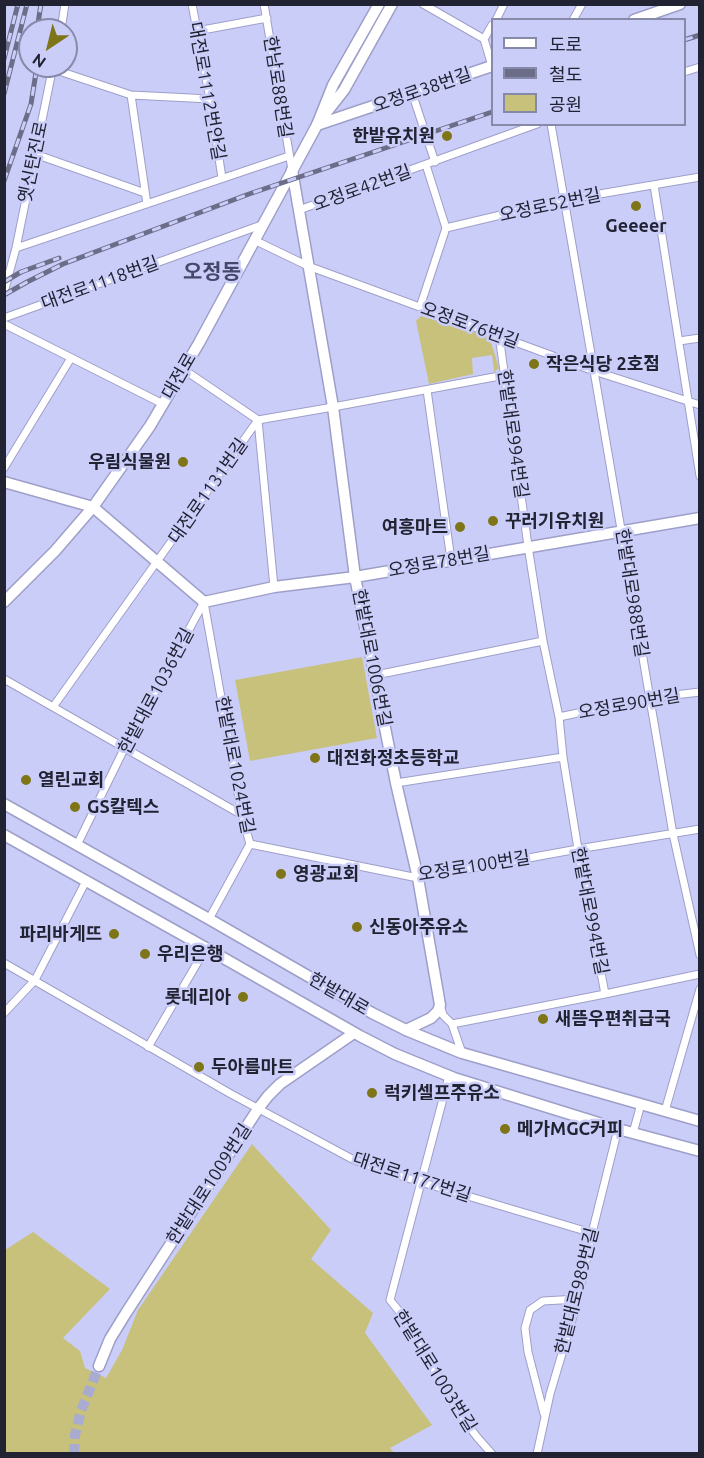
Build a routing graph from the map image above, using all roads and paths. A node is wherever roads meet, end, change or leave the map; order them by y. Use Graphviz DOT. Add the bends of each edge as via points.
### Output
graph roads {
  1 [pos="192,4"];
  2 [pos="264,4"];
  3 [pos="379,4"];
  4 [pos="392,4"];
  5 [pos="423,4"];
  6 [pos="504,4"];
  7 [pos="582,4"];
  8 [pos="680,4"];
  9 [pos="267,18"];
  10 [pos="497,18"];
  11 [pos="574,18"];
  12 [pos="640,18"];
  13 [pos="491,27"];
  14 [pos="197,31"];
  15 [pos="484,39"];
  16 [pos="491,63"];
  17 [pos="491,66"];
  18 [pos="78,77"];
  19 [pos="51,78"];
  20 [pos="412,93"];
  21 [pos="131,95"];
  22 [pos="210,99"];
  23 [pos="317,125"];
  24 [pos="532,126"];
  25 [pos="550,126"];
  26 [pos="35,154"];
  27 [pos="289,156"];
  28 [pos="435,162"];
  29 [pos="426,165"];
  30 [pos="292,170"];
  31 [pos="699,177"];
  32 [pos="222,178"];
  33 [pos="654,185"];
  34 [pos="145,193"];
  35 [pos="564,201"];
  36 [pos="147,204"];
  37 [pos="299,210"];
  38 [pos="264,224"];
  39 [pos="446,228"];
  40 [pos="254,240"];
  41 [pos="16,249"];
  42 [pos="308,266"];
  43 [pos="4,292"];
  44 [pos="420,307"];
  45 [pos="4,318"];
  46 [pos="4,324"];
  47 [pos="499,335"];
  48 [pos="699,338"];
  49 [pos="679,341"];
  50 [pos="71,358"];
  51 [pos="183,369"];
  52 [pos="594,371"];
  53 [pos="505,375"];
  54 [pos="427,390"];
  55 [pos="689,401"];
  56 [pos="163,404"];
  57 [pos="699,405"];
  58 [pos="333,407"];
  59 [pos="258,420"];
  60 [pos="4,468"];
  61 [pos="699,476"];
  62 [pos="4,482"];
  63 [pos="93,507"];
  64 [pos="699,518"];
  65 [pos="621,532"];
  66 [pos="528,546"];
  67 [pos="451,560"];
  68 [pos="158,562"];
  69 [pos="355,577"];
  70 [pos="274,587"];
  71 [pos="4,602"];
  72 [pos="204,602"];
  73 [pos="543,641"];
  74 [pos="376,675"];
  75 [pos="4,679"];
  76 [pos="699,692"];
  77 [pos="649,698"];
  78 [pos="53,707"];
  79 [pos="559,717"];
  80 [pos="125,747"];
  81 [pos="564,758"];
  82 [pos="396,783"];
  83 [pos="4,804"];
  84 [pos="242,814"];
  85 [pos="699,829"];
  86 [pos="673,834"];
  87 [pos="4,835"];
  88 [pos="250,844"];
  89 [pos="77,845"];
  90 [pos="578,849"];
  91 [pos="418,878"];
  92 [pos="86,880"];
  93 [pos="209,919"];
  94 [pos="206,948"];
  95 [pos="699,955"];
  96 [pos="4,963"];
  97 [pos="699,974"];
  98 [pos="35,980"];
  99 [pos="699,989"];
  100 [pos="605,994"];
  101 [pos="440,1005"];
  102 [pos="697,1008"];
  103 [pos="4,1012"];
  104 [pos="452,1024"];
  105 [pos="406,1030"];
  106 [pos="354,1033"];
  107 [pos="148,1047"];
  108 [pos="462,1053"];
  109 [pos="448,1076"];
  110 [pos="641,1104"];
  111 [pos="258,1109"];
  112 [pos="665,1111"];
  113 [pos="699,1121"];
  114 [pos="618,1129"];
  115 [pos="633,1133"];
  116 [pos="699,1151"];
  117 [pos="421,1182"];
  118 [pos="592,1233"];
  119 [pos="578,1299"];
  120 [pos="99,1366"];
  121 [pos="545,1416"];
  122 [pos="492,1454"];
  123 [pos="537,1454"];
  1 -- 14 [label="street, 대전로1112번안길"];
  2 -- 9 [label="street, 한남로88번길"];
  3 -- 23 [label="main road, 대전로" via="333,85"];
  4 -- 23 [label="main road, 대전로" via="344,90"];
  5 -- 15 [label="street"];
  6 -- 10 [label="street"];
  7 -- 11 [label="street"];
  8 -- 12 [label="main road"];
  9 -- 14 [label="street"];
  9 -- 27 [label="street, 한남로88번길"];
  13 -- 15 [label="street"];
  14 -- 22 [label="street, 대전로1112번안길"];
  15 -- 16 [label="street"];
  17 -- 20 [label="main road, 오정로38번길"];
  18 -- 21 [label="street"];
  19 -- 26 [label="street, 옛신탄진로"];
  20 -- 23 [label="main road, 오정로38번길"];
  20 -- 28 [label="street"];
  21 -- 22 [label="street"];
  21 -- 34 [label="street"];
  22 -- 32 [label="street, 대전로1112번안길"];
  23 -- 30 [label="main road, 대전로"];
  24 -- 28 [label="street, 오정로42번길"];
  25 -- 35 [label="street, 한밭대로988번길"];
  26 -- 34 [label="street"];
  26 -- 41 [label="street, 옛신탄진로"];
  27 -- 30 [label="street, 한남로88번길"];
  27 -- 32 [label="street"];
  28 -- 29 [label="street, 오정로42번길"];
  29 -- 37 [label="street, 오정로42번길"];
  29 -- 39 [label="street, 오정로42번길"];
  30 -- 37 [label="main road, 한밭대로1006번길"];
  30 -- 38 [label="main road, 대전로"];
  31 -- 33 [label="street, 오정로52번길"];
  32 -- 36 [label="street"];
  33 -- 35 [label="street, 오정로52번길"];
  33 -- 49 [label="street"];
  34 -- 36 [label="street"];
  35 -- 39 [label="street, 오정로52번길"];
  35 -- 52 [label="street, 한밭대로988번길"];
  36 -- 41 [label="street"];
  37 -- 42 [label="main road, 한밭대로1006번길"];
  38 -- 40 [label="main road, 대전로"];
  38 -- 45 [label="street, 대전로1118번길"];
  39 -- 44 [label="street"];
  40 -- 42 [label="street, 오정로76번길"];
  40 -- 51 [label="main road, 대전로"];
  41 -- 43 [label="street, 옛신탄진로"];
  42 -- 44 [label="street, 오정로76번길"];
  42 -- 58 [label="main road, 한밭대로1006번길"];
  44 -- 47 [label="street, 오정로76번길"];
  46 -- 50 [label="street"];
  47 -- 52 [label="street, 오정로76번길"];
  47 -- 53 [label="street, 한밭대로994번길"];
  48 -- 49 [label="street"];
  49 -- 55 [label="street"];
  50 -- 56 [label="street"];
  50 -- 60 [label="street"];
  51 -- 56 [label="main road, 대전로"];
  51 -- 59 [label="street, 대전로1131번길"];
  52 -- 55 [label="street, 오정로76번길"];
  52 -- 65 [label="street, 한밭대로988번길"];
  53 -- 54 [label="street, 대전로1131번길"];
  53 -- 66 [label="street, 한밭대로994번길"];
  54 -- 58 [label="street, 대전로1131번길"];
  54 -- 67 [label="street"];
  55 -- 57 [label="street, 오정로76번길"];
  55 -- 61 [label="street"];
  56 -- 63 [label="main road, 대전로"];
  58 -- 59 [label="street, 대전로1131번길"];
  58 -- 69 [label="main road, 한밭대로1006번길"];
  59 -- 68 [label="street, 대전로1131번길"];
  59 -- 70 [label="street, 대전로1131번길"];
  62 -- 63 [label="main road"];
  63 -- 68 [label="main road"];
  63 -- 71 [label="main road, 대전로"];
  64 -- 65 [label="main road, 오정로78번길"];
  65 -- 66 [label="main road, 오정로78번길"];
  65 -- 77 [label="street, 한밭대로988번길"];
  66 -- 67 [label="main road, 오정로78번길"];
  66 -- 73 [label="street, 한밭대로994번길"];
  67 -- 69 [label="main road, 오정로78번길"];
  68 -- 72 [label="main road"];
  68 -- 78 [label="street"];
  69 -- 70 [label="main road, 오정로78번길"];
  69 -- 74 [label="main road, 한밭대로1006번길"];
  70 -- 72 [label="main road, 오정로78번길"];
  72 -- 80 [label="street, 한밭대로1036번길"];
  72 -- 84 [label="street, 한밭대로1024번길"];
  73 -- 74 [label="street"];
  73 -- 79 [label="street, 한밭대로994번길"];
  74 -- 82 [label="main road, 한밭대로1006번길"];
  75 -- 78 [label="street"];
  76 -- 77 [label="street, 오정로90번길"];
  77 -- 79 [label="street, 오정로90번길"];
  77 -- 86 [label="street, 한밭대로988번길"];
  78 -- 80 [label="street"];
  79 -- 81 [label="street, 한밭대로994번길"];
  80 -- 84 [label="street"];
  80 -- 89 [label="street, 한밭대로1036번길"];
  81 -- 82 [label="street"];
  81 -- 90 [label="street, 한밭대로994번길"];
  82 -- 91 [label="main road, 한밭대로1006번길"];
  83 -- 89 [label="main road, 한밭대로"];
  84 -- 88 [label="street, 한밭대로1024번길"];
  85 -- 86 [label="street, 오정로100번길"];
  86 -- 90 [label="street, 오정로100번길"];
  86 -- 95 [label="street, 한밭대로988번길"];
  87 -- 92 [label="main road, 한밭대로"];
  88 -- 91 [label="street, 오정로100번길"];
  88 -- 93 [label="street, 한밭대로1024번길"];
  89 -- 93 [label="main road, 한밭대로"];
  90 -- 91 [label="street, 오정로100번길"];
  90 -- 100 [label="street, 한밭대로994번길"];
  91 -- 101 [label="main road, 한밭대로1006번길"];
  92 -- 94 [label="main road, 한밭대로"];
  92 -- 98 [label="street"];
  93 -- 105 [label="main road, 한밭대로"];
  94 -- 106 [label="main road, 한밭대로"];
  94 -- 107 [label="street"];
  96 -- 98 [label="street, 대전로1177번길"];
  97 -- 100 [label="street"];
  98 -- 103 [label="street"];
  98 -- 107 [label="street, 대전로1177번길"];
  99 -- 102 [label="street"];
  100 -- 104 [label="street"];
  101 -- 104 [label="street"];
  101 -- 105 [label="main road" via="431,1018"];
  102 -- 112 [label="street"];
  104 -- 108 [label="street"];
  105 -- 108 [label="main road, 한밭대로"];
  106 -- 109 [label="main road, 한밭대로"];
  106 -- 111 [label="main road, 한밭대로1009번길" via="280,1084"];
  107 -- 111 [label="street, 대전로1177번길"];
  108 -- 110 [label="main road, 한밭대로"];
  109 -- 114 [label="main road, 한밭대로"];
  109 -- 117 [label="street, 한밭대로1003번길"];
  110 -- 112 [label="main road, 한밭대로"];
  110 -- 115 [label="street"];
  111 -- 117 [label="street, 대전로1177번길" via="354,1160"];
  111 -- 120 [label="main road, 한밭대로1009번길" via="126,1312"];
  112 -- 113 [label="main road, 한밭대로"];
  114 -- 115 [label="main road, 한밭대로"];
  114 -- 118 [label="street, 한밭대로989번길"];
  115 -- 116 [label="main road, 한밭대로"];
  117 -- 118 [label="street, 대전로1177번길"];
  117 -- 122 [label="street, 한밭대로1003번길" via="390,1300 459,1413"];
  118 -- 119 [label="street, 한밭대로989번길"];
  119 -- 121 [label="street, 한밭대로989번길"];
  119 -- 121 [label="street" via="543,1301 530,1310 527,1319 528,1352"];
  121 -- 123 [label="street, 한밭대로989번길"];
}
